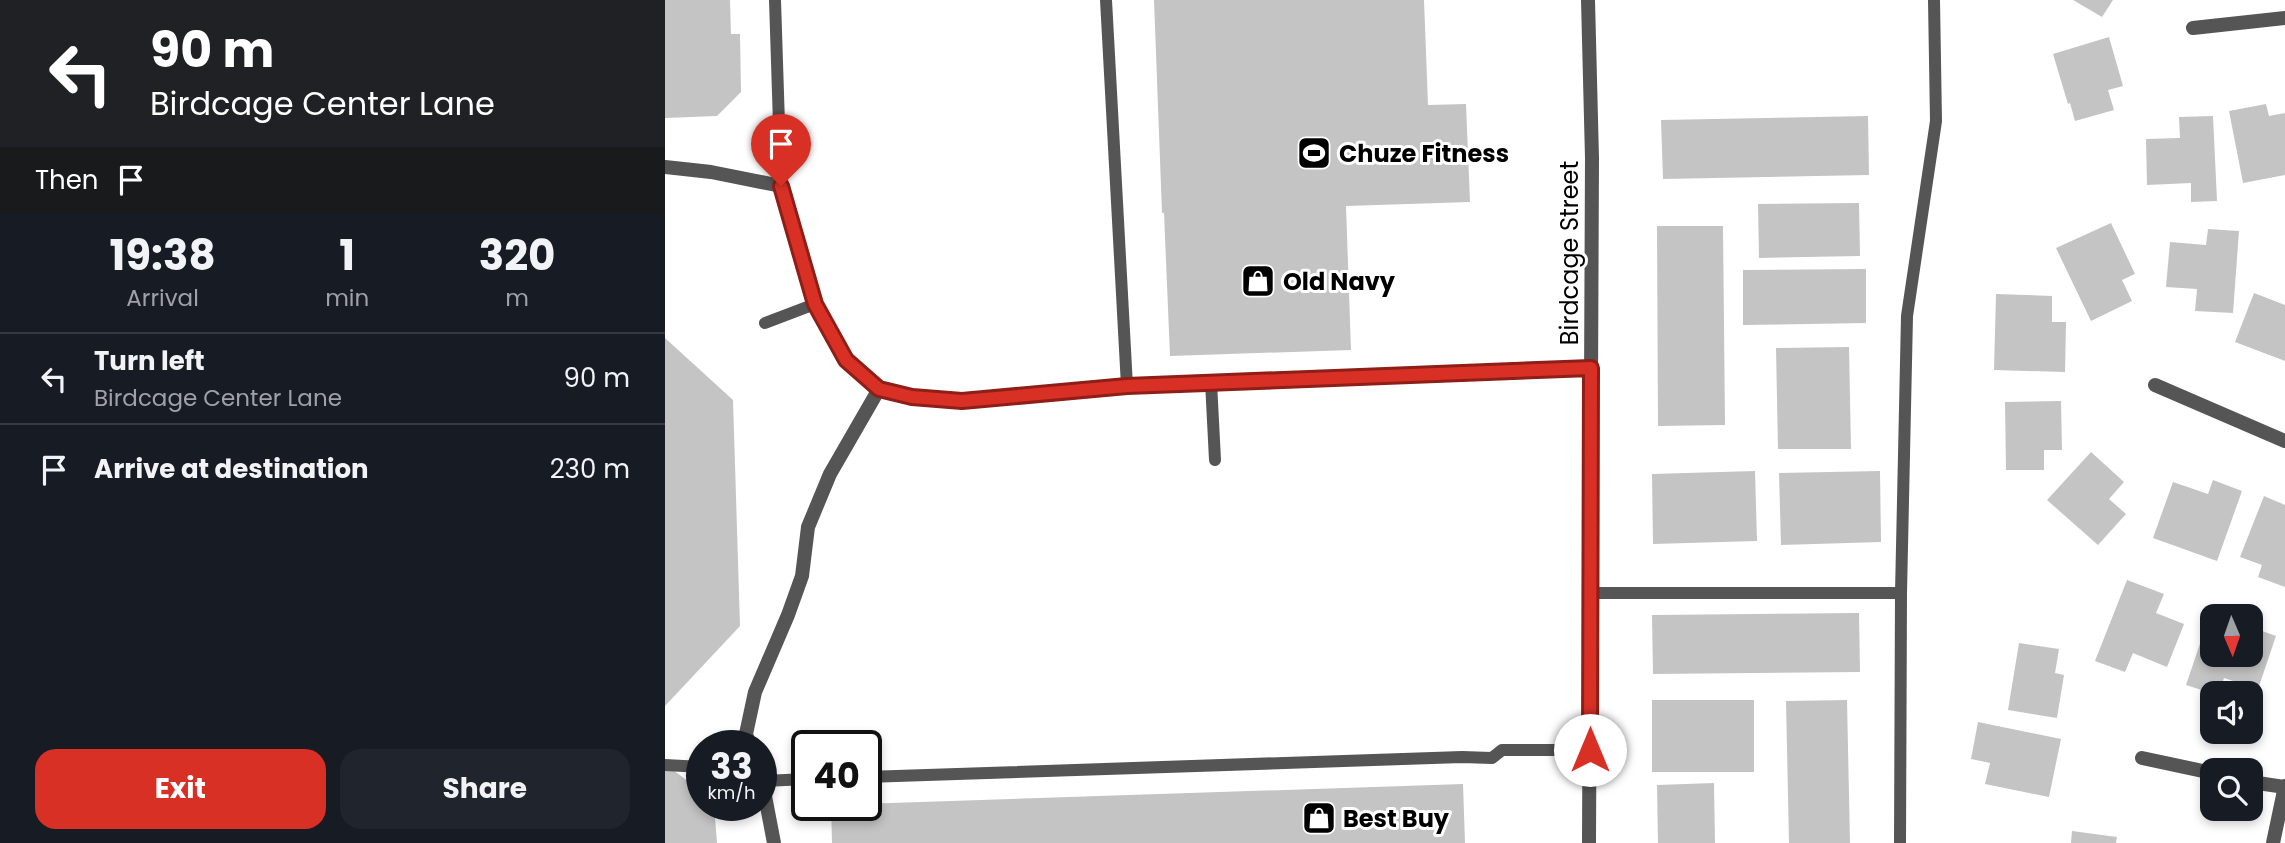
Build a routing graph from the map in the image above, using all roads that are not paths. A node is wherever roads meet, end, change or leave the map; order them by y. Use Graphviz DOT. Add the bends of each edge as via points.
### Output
graph roads {
  1 [pos="775,0"];
  2 [pos="1106,0"];
  3 [pos="1588,0"];
  4 [pos="1934,0"];
  5 [pos="2285,18"];
  6 [pos="2193,28"];
  7 [pos="665,167"];
  8 [pos="781,186"];
  9 [pos="815,304"];
  10 [pos="765,323"];
  11 [pos="1591,368"];
  12 [pos="1211,382"];
  13 [pos="2155,385"];
  14 [pos="1127,386"];
  15 [pos="879,389"];
  16 [pos="2285,441"];
  17 [pos="1215,460"];
  18 [pos="1590,593"];
  19 [pos="1901,593"];
  20 [pos="747,730"];
  21 [pos="1590,750"];
  22 [pos="2142,758"];
  23 [pos="665,765"];
  24 [pos="686,766"];
  25 [pos="2200,770"];
  26 [pos="882,776"];
  27 [pos="2263,784"];
  28 [pos="2285,787"];
  29 [pos="770,821"];
  30 [pos="774,843"];
  31 [pos="1589,843"];
  32 [pos="1900,843"];
  33 [pos="2273,843"];
  1 -- 8 [label="lane"];
  2 -- 14 [label="lane"];
  3 -- 11 [label="street, Birdcage Street"];
  4 -- 19 [label="lane" via="1936,121 1907,316"];
  5 -- 6 [label="street"];
  7 -- 8 [label="street"];
  8 -- 9 [label="street"];
  9 -- 10 [label="lane"];
  9 -- 15 [label="street" via="846,360"];
  11 -- 12 [label="street"];
  11 -- 18 [label="street, Birdcage Street"];
  12 -- 14 [label="street"];
  12 -- 17 [label="lane"];
  13 -- 16 [label="street"];
  14 -- 15 [label="street" via="962,401"];
  15 -- 20 [label="street" via="830,474 809,527 801,576 755,692"];
  18 -- 19 [label="lane"];
  18 -- 21 [label="street, Birdcage Street"];
  19 -- 32 [label="lane"];
  21 -- 26 [label="lane" via="1502,750 1492,758"];
  21 -- 31 [label="street, Birdcage Street"];
  22 -- 25 [label="street"];
  23 -- 24 [label="lane"];
  27 -- 28 [label="street"];
  28 -- 33 [label="street"];
  29 -- 30 [label="street"];
}
